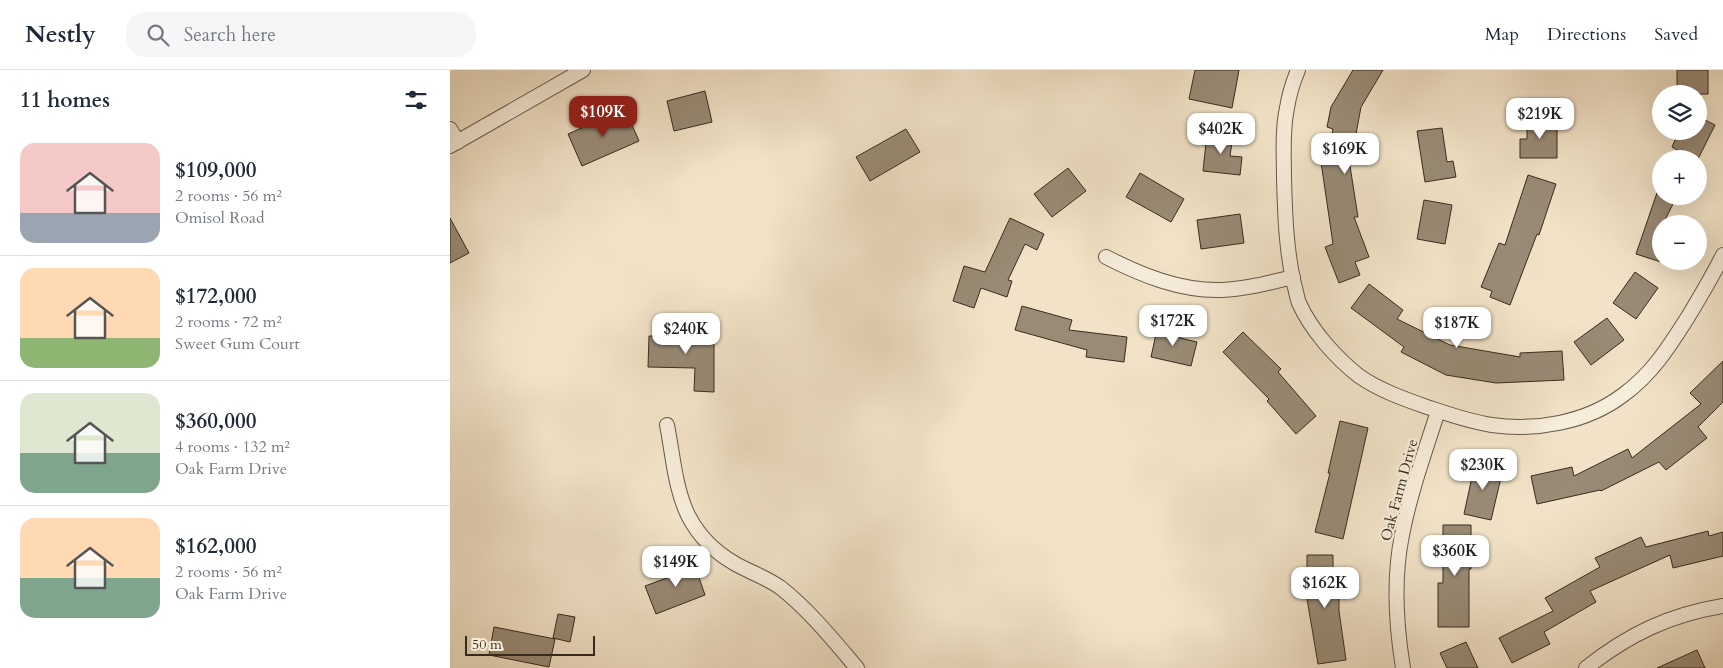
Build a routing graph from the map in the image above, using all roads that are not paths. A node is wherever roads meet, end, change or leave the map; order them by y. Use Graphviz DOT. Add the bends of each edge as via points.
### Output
graph roads {
  1 [pos="583,70"];
  2 [pos="1298,70"];
  3 [pos="450,129"];
  4 [pos="454,144"];
  5 [pos="1723,255"];
  6 [pos="1106,258"];
  7 [pos="1293,278"];
  8 [pos="1438,411"];
  9 [pos="667,425"];
  10 [pos="1723,606"];
  11 [pos="857,668"];
  12 [pos="1403,668"];
  13 [pos="1586,668"];
  1 -- 4 [label="street"];
  2 -- 7 [label="street" via="1287,108 1283,139 1285,222"];
  3 -- 4 [label="street"];
  5 -- 8 [label="street" via="1665,354 1647,375 1604,407 1549,425 1520,427 1490,425"];
  6 -- 7 [label="street" via="1166,282 1194,288 1252,287"];
  7 -- 8 [label="street" via="1299,303 1335,354 1374,385"];
  8 -- 12 [label="street, Oak Farm Drive" via="1401,536 1397,613"];
  9 -- 11 [label="street" via="681,497 701,536 734,564 765,577 782,589 823,628"];
  10 -- 13 [label="street" via="1668,619 1638,632"];
}
